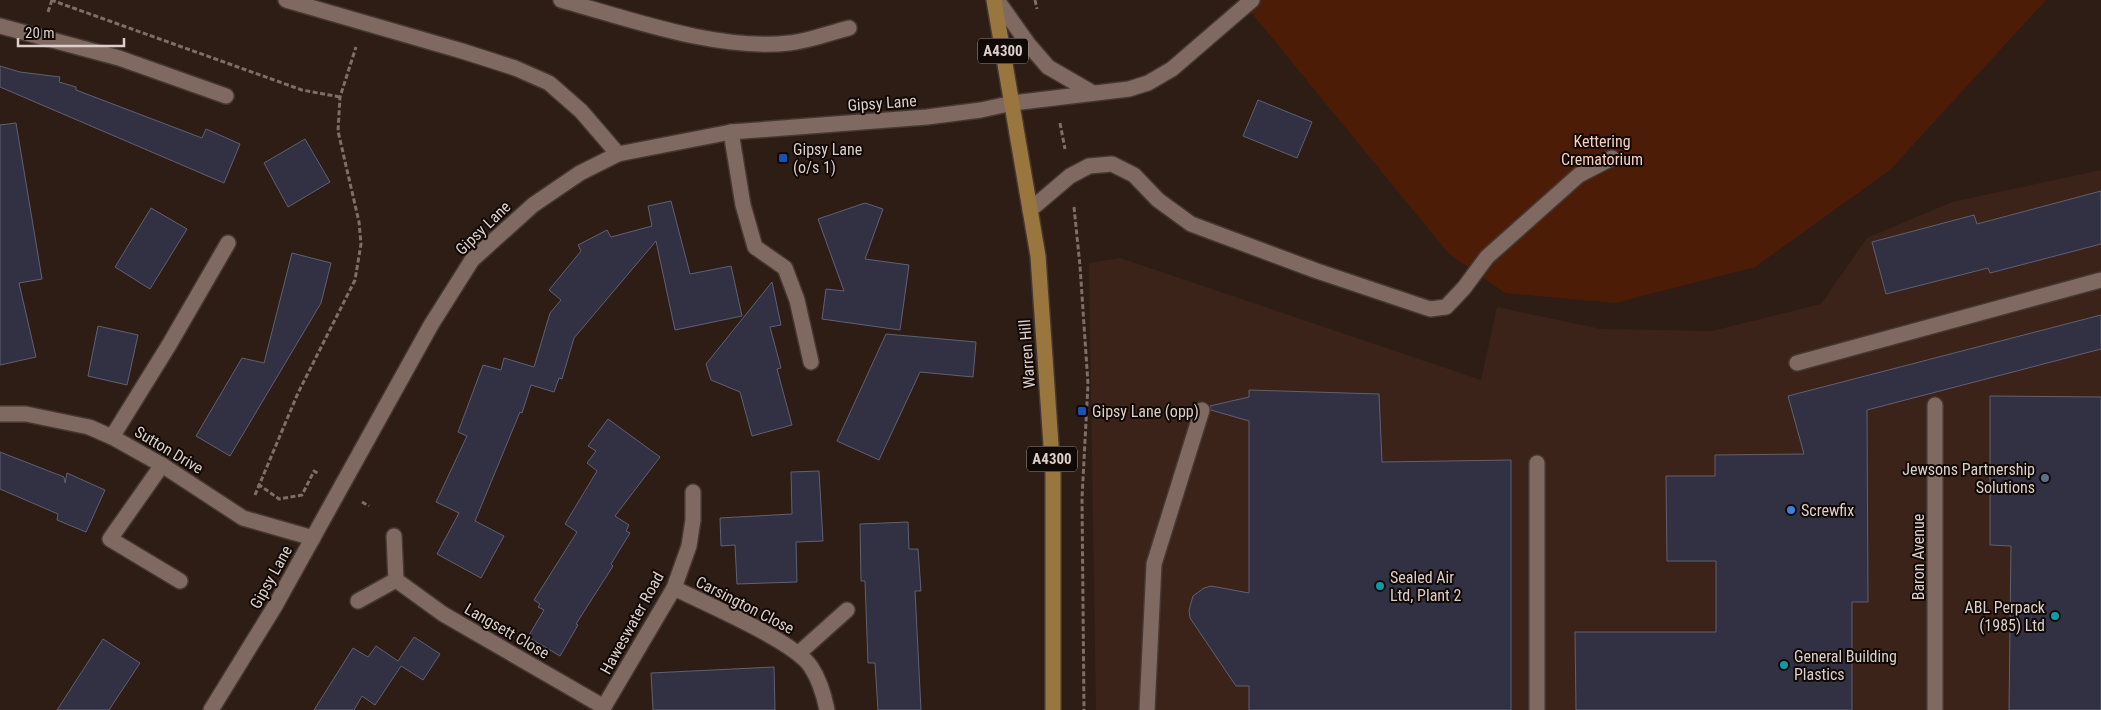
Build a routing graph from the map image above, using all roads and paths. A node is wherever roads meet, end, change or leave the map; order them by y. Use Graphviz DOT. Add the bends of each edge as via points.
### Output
graph roads {
  1 [pos="52,0"];
  2 [pos="286,0"];
  3 [pos="561,0"];
  4 [pos="996,0"];
  5 [pos="1252,0"];
  6 [pos="47,18"];
  7 [pos="0,26"];
  8 [pos="848,28"];
  9 [pos="359,38"];
  10 [pos="1093,93"];
  11 [pos="226,96"];
  12 [pos="340,97"];
  13 [pos="1013,103"];
  14 [pos="1059,118"];
  15 [pos="731,132"];
  16 [pos="618,154"];
  17 [pos="1066,155"];
  18 [pos="1612,158"];
  19 [pos="1073,201"];
  20 [pos="1030,210"];
  21 [pos="228,243"];
  22 [pos="2101,280"];
  23 [pos="810,362"];
  24 [pos="1797,363"];
  25 [pos="1935,405"];
  26 [pos="1202,410"];
  27 [pos="0,414"];
  28 [pos="112,437"];
  29 [pos="1538,463"];
  30 [pos="162,465"];
  31 [pos="320,475"];
  32 [pos="258,484"];
  33 [pos="692,492"];
  34 [pos="252,502"];
  35 [pos="394,536"];
  36 [pos="313,538"];
  37 [pos="396,580"];
  38 [pos="180,581"];
  39 [pos="674,588"];
  40 [pos="358,601"];
  41 [pos="846,610"];
  42 [pos="799,653"];
  43 [pos="603,708"];
  44 [pos="211,710"];
  45 [pos="827,710"];
  46 [pos="1053,710"];
  47 [pos="1084,710"];
  48 [pos="1147,710"];
  49 [pos="1537,710"];
  50 [pos="1935,710"];
  1 -- 6 [label="path"];
  1 -- 12 [label="path" via="302,90"];
  2 -- 16 [label="street" via="488,59 549,83 581,111"];
  3 -- 8 [label="street" via="671,30 734,43 790,43"];
  4 -- 10 [label="street" via="1048,67"];
  4 -- 13 [label="main road, Warren Hill / A4300"];
  5 -- 10 [label="street, Gipsy Lane" via="1172,69 1148,83 1129,89"];
  7 -- 11 [label="street" via="119,58"];
  9 -- 12 [label="path"];
  10 -- 13 [label="street, Gipsy Lane"];
  12 -- 32 [label="path" via="338,131 361,244 355,280 298,393"];
  13 -- 15 [label="street, Gipsy Lane" via="927,117"];
  13 -- 20 [label="main road, Warren Hill / A4300"];
  14 -- 17 [label="path"];
  15 -- 16 [label="street, Gipsy Lane"];
  15 -- 23 [label="street" via="743,205 755,247 785,268 797,300"];
  16 -- 36 [label="street, Gipsy Lane" via="580,173 532,205 472,260 430,325"];
  18 -- 20 [label="street" via="1579,175 1488,257 1446,307 1430,309 1190,224 1158,200 1134,175 1112,164 1090,166 1070,176"];
  19 -- 47 [label="path" via="1088,384 1082,498"];
  20 -- 46 [label="main road, Warren Hill / A4300" via="1038,256 1053,474"];
  21 -- 28 [label="street"];
  22 -- 24 [label="street"];
  25 -- 50 [label="street, Baron Avenue"];
  26 -- 48 [label="street" via="1154,564"];
  27 -- 28 [label="street, Sutton Drive" via="26,414 60,420 89,426"];
  28 -- 30 [label="street, Sutton Drive"];
  29 -- 49 [label="street"];
  30 -- 36 [label="street, Sutton Drive" via="243,518"];
  30 -- 38 [label="street" via="110,539"];
  31 -- 32 [label="path" via="314,471 302,495 279,499"];
  32 -- 34 [label="path"];
  33 -- 39 [label="street, Haweswater Road" via="693,520 689,546"];
  35 -- 37 [label="street"];
  36 -- 44 [label="street, Gipsy Lane" via="276,606"];
  37 -- 40 [label="street"];
  37 -- 43 [label="street, Langsett Close" via="443,614"];
  39 -- 42 [label="street, Carsington Close"];
  39 -- 43 [label="street, Haweswater Road"];
  41 -- 42 [label="street, Carsington Close"];
  42 -- 45 [label="street, Carsington Close" via="811,666"];
}
